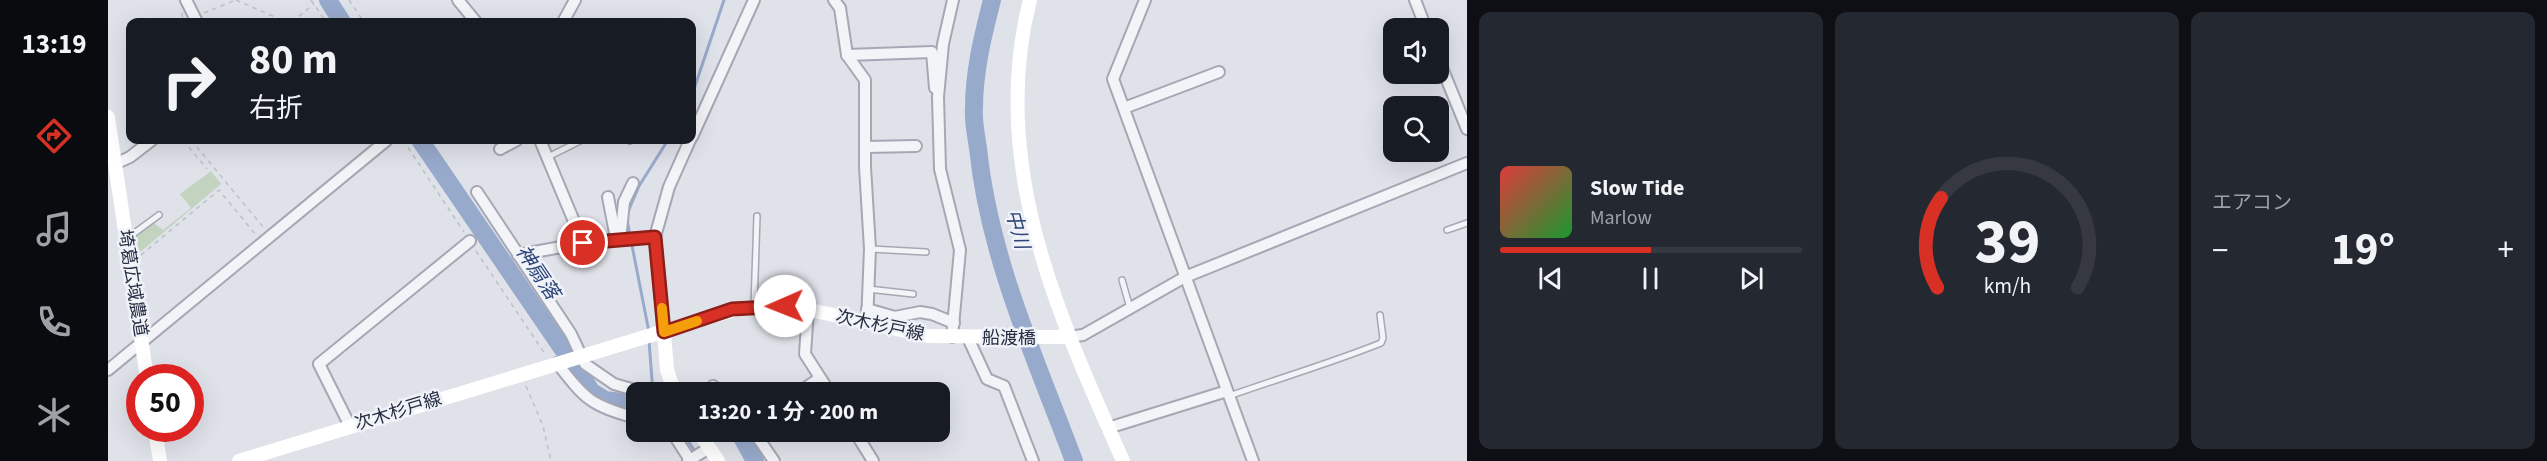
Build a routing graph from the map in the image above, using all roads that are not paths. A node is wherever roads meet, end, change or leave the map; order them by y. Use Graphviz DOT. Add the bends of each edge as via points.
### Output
graph roads {
  1 [pos="186,0"];
  2 [pos="458,0"];
  3 [pos="575,0"];
  4 [pos="754,0"];
  5 [pos="834,0"];
  6 [pos="953,0"];
  7 [pos="1030,0"];
  8 [pos="1145,0"];
  9 [pos="1415,0"];
  10 [pos="195,18"];
  11 [pos="473,18"];
  12 [pos="565,18"];
  13 [pos="1422,18"];
  14 [pos="847,55"];
  15 [pos="1219,72"];
  16 [pos="1449,84"];
  17 [pos="938,97"];
  18 [pos="1124,108"];
  19 [pos="108,117"];
  20 [pos="1466,123"];
  21 [pos="696,127"];
  22 [pos="147,144"];
  23 [pos="382,144"];
  24 [pos="510,144"];
  25 [pos="542,144"];
  26 [pos="574,144"];
  27 [pos="688,144"];
  28 [pos="916,146"];
  29 [pos="865,147"];
  30 [pos="500,149"];
  31 [pos="548,157"];
  32 [pos="1467,163"];
  33 [pos="115,164"];
  34 [pos="633,183"];
  35 [pos="477,192"];
  36 [pos="608,197"];
  37 [pos="159,215"];
  38 [pos="758,216"];
  39 [pos="1467,223"];
  40 [pos="1447,230"];
  41 [pos="655,237"];
  42 [pos="126,238"];
  43 [pos="620,240"];
  44 [pos="470,241"];
  45 [pos="583,243"];
  46 [pos="870,249"];
  47 [pos="926,252"];
  48 [pos="518,255"];
  49 [pos="1185,277"];
  50 [pos="1122,280"];
  51 [pos="868,289"];
  52 [pos="913,294"];
  53 [pos="754,306"];
  54 [pos="1130,308"];
  55 [pos="808,309"];
  56 [pos="1380,315"];
  57 [pos="867,316"];
  58 [pos="953,330"];
  59 [pos="664,332"];
  60 [pos="1068,337"];
  61 [pos="970,338"];
  62 [pos="142,342"];
  63 [pos="581,356"];
  64 [pos="145,364"];
  65 [pos="554,364"];
  66 [pos="108,370"];
  67 [pos="820,378"];
  68 [pos="670,382"];
  69 [pos="814,382"];
  70 [pos="823,382"];
  71 [pos="626,387"];
  72 [pos="1228,394"];
  73 [pos="626,415"];
  74 [pos="350,426"];
  75 [pos="1108,428"];
  76 [pos="157,442"];
  77 [pos="678,442"];
  78 [pos="705,442"];
  79 [pos="761,442"];
  80 [pos="861,442"];
  81 [pos="709,448"];
  82 [pos="689,460"];
  83 [pos="160,461"];
  84 [pos="239,461"];
  85 [pos="718,461"];
  86 [pos="774,461"];
  87 [pos="873,461"];
  88 [pos="1033,461"];
  89 [pos="1123,461"];
  90 [pos="1253,461"];
  1 -- 10 [label="street"];
  2 -- 11 [label="street"];
  3 -- 12 [label="street"];
  4 -- 21 [label="street"];
  5 -- 14 [label="street" via="840,8"];
  6 -- 17 [label="street" via="943,44"];
  7 -- 60 [label="main road" via="1019,69 1018,150 1032,225"];
  8 -- 18 [label="street" via="1113,79"];
  9 -- 13 [label="street"];
  14 -- 17 [label="street" via="932,52"];
  14 -- 29 [label="street" via="865,80"];
  15 -- 18 [label="street"];
  16 -- 20 [label="street"];
  17 -- 58 [label="street" via="940,169 960,250"];
  18 -- 49 [label="street"];
  19 -- 33 [label="main road, 埼葛広域農道"];
  22 -- 33 [label="street"];
  23 -- 62 [label="street"];
  24 -- 30 [label="street"];
  25 -- 31 [label="street"];
  26 -- 31 [label="lane"];
  27 -- 41 [label="street" via="669,187"];
  28 -- 29 [label="street"];
  29 -- 46 [label="street"];
  31 -- 45 [label="street"];
  32 -- 49 [label="street"];
  33 -- 42 [label="main road, 埼葛広域農道"];
  34 -- 43 [label="street" via="624,202"];
  35 -- 48 [label="street"];
  36 -- 43 [label="street"];
  37 -- 42 [label="lane"];
  38 -- 53 [label="lane"];
  39 -- 40 [label="lane"];
  41 -- 43 [label="street"];
  41 -- 59 [label="street"];
  42 -- 62 [label="main road, 埼葛広域農道"];
  43 -- 45 [label="street"];
  44 -- 74 [label="street" via="319,364"];
  45 -- 48 [label="street"];
  46 -- 47 [label="lane"];
  46 -- 51 [label="street"];
  48 -- 63 [label="street" via="571,334"];
  49 -- 54 [label="street"];
  49 -- 72 [label="street"];
  50 -- 54 [label="lane"];
  51 -- 52 [label="lane"];
  51 -- 57 [label="street"];
  53 -- 55 [label="main road, 次木杉戸線"];
  53 -- 59 [label="main road, 次木杉戸線" via="732,309"];
  54 -- 60 [label="street" via="1083,335"];
  55 -- 57 [label="main road, 次木杉戸線"];
  55 -- 67 [label="street" via="805,354"];
  56 -- 72 [label="lane" via="1381,343 1321,367"];
  57 -- 58 [label="main road, 次木杉戸線" via="912,333"];
  57 -- 58 [label="street" via="894,317 920,312 932,314"];
  58 -- 61 [label="main road, 次木杉戸線"];
  59 -- 63 [label="main road, 次木杉戸線"];
  59 -- 68 [label="main road"];
  60 -- 61 [label="main road, 船渡橋"];
  60 -- 75 [label="main road"];
  61 -- 88 [label="street" via="987,380 1004,386"];
  62 -- 64 [label="main road, 埼葛広域農道"];
  62 -- 66 [label="street"];
  63 -- 65 [label="main road, 次木杉戸線"];
  63 -- 71 [label="street" via="594,371"];
  65 -- 73 [label="street" via="583,397"];
  65 -- 74 [label="main road, 次木杉戸線"];
  67 -- 69 [label="street"];
  67 -- 70 [label="street"];
  72 -- 75 [label="street"];
  72 -- 90 [label="street"];
  74 -- 84 [label="main road, 次木杉戸線"];
  75 -- 89 [label="main road"];
  76 -- 83 [label="main road"];
  77 -- 82 [label="street"];
  78 -- 81 [label="main road"];
  79 -- 86 [label="street"];
  80 -- 87 [label="street"];
  81 -- 82 [label="street"];
  81 -- 85 [label="main road"];
}
